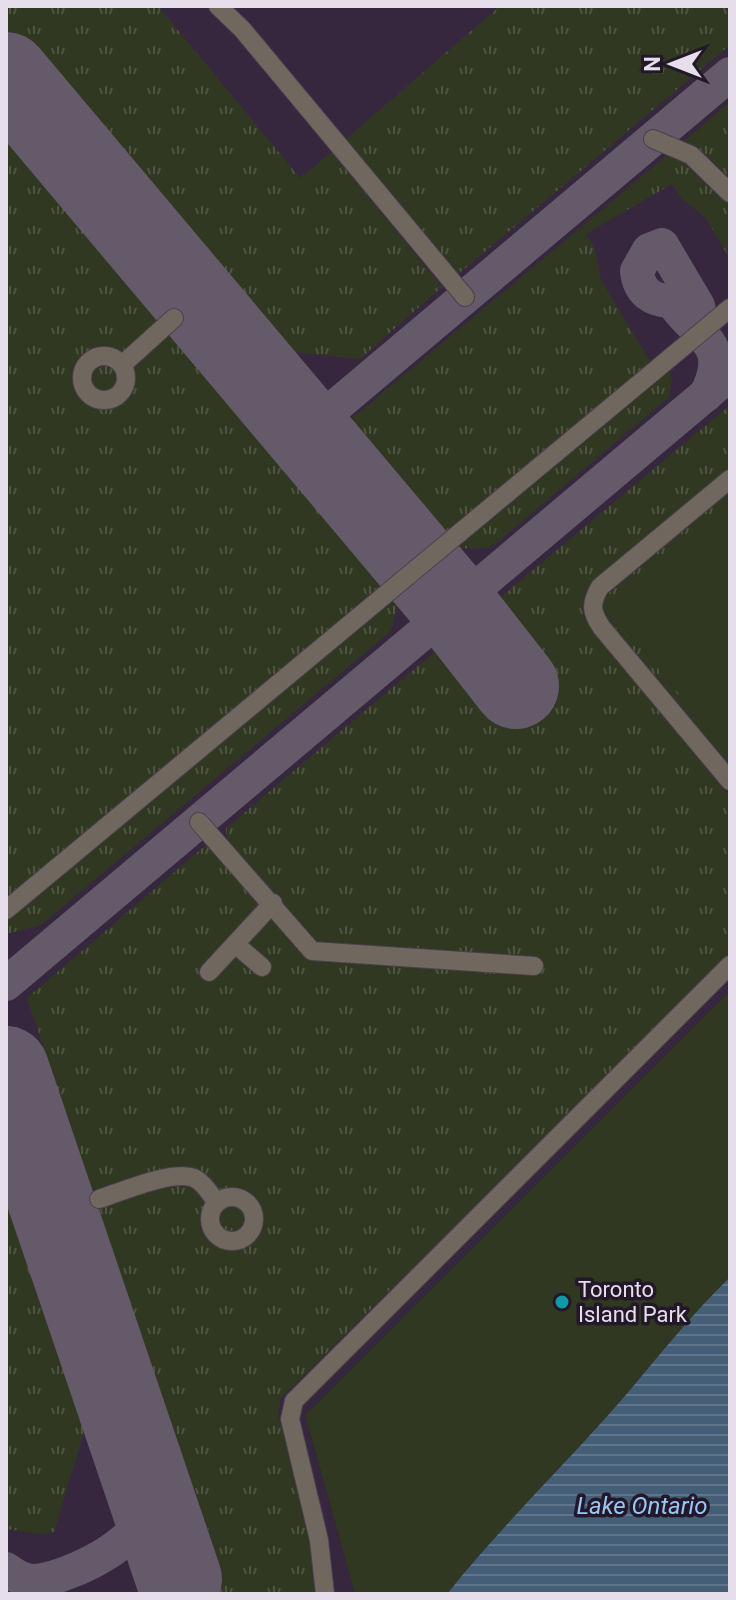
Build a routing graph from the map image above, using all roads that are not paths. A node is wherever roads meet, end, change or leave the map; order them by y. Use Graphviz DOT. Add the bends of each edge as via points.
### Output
graph roads {
  1 [pos="218,6"];
  2 [pos="653,139"];
  3 [pos="730,193"];
  4 [pos="465,297"];
  5 [pos="730,308"];
  6 [pos="174,318"];
  7 [pos="122,365"];
  8 [pos="730,479"];
  9 [pos="730,781"];
  10 [pos="199,822"];
  11 [pos="273,903"];
  12 [pos="6,910"];
  13 [pos="235,944"];
  14 [pos="730,965"];
  15 [pos="534,966"];
  16 [pos="262,967"];
  17 [pos="209,972"];
  18 [pos="99,1199"];
  19 [pos="217,1203"];
  20 [pos="325,1594"];
  1 -- 4 [label="lane"];
  2 -- 3 [label="lane" via="691,155"];
  5 -- 12 [label="lane"];
  6 -- 7 [label="lane"];
  8 -- 9 [label="lane" via="600,587 592,601 602,628"];
  10 -- 11 [label="lane"];
  11 -- 13 [label="lane"];
  11 -- 15 [label="lane" via="312,951"];
  13 -- 16 [label="lane"];
  13 -- 17 [label="lane"];
  14 -- 20 [label="lane" via="294,1401 290,1419 319,1540"];
  18 -- 19 [label="lane" via="167,1177 183,1177 196,1179"];
}
